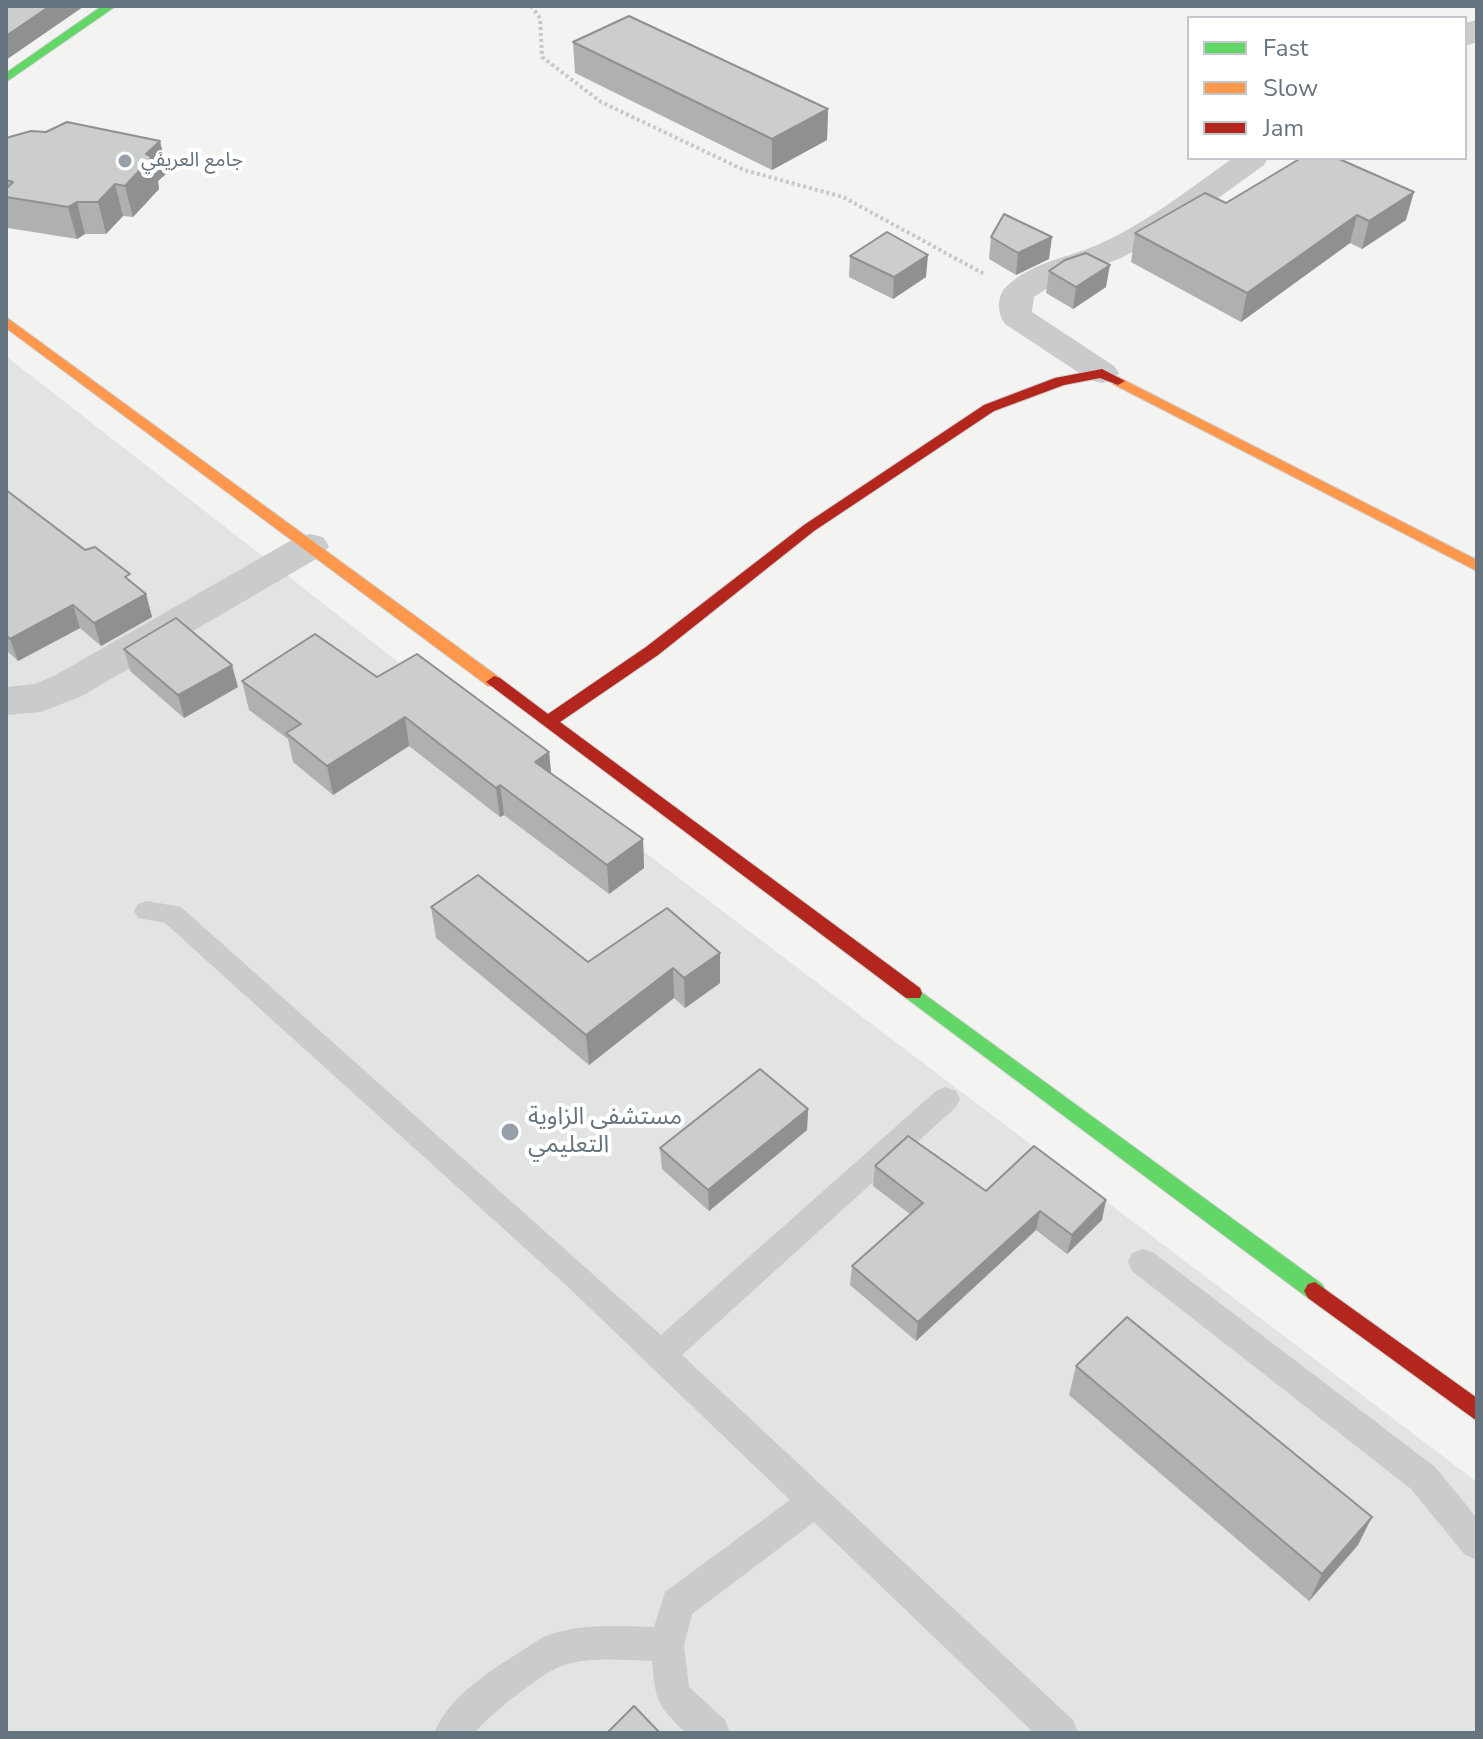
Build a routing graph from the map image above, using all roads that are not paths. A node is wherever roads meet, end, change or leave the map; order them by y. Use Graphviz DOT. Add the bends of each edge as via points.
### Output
graph roads {
  1 [pos="110,6"];
  2 [pos="6,78"];
  3 [pos="1250,160"];
  4 [pos="6,321"];
  5 [pos="1102,373"];
  6 [pos="310,546"];
  7 [pos="1477,566"];
  8 [pos="6,701"];
  9 [pos="548,722"];
  10 [pos="147,911"];
  11 [pos="946,1099"];
  12 [pos="1143,1262"];
  13 [pos="660,1355"];
  14 [pos="1477,1411"];
  15 [pos="814,1502"];
  16 [pos="1477,1544"];
  17 [pos="667,1645"];
  18 [pos="452,1733"];
  19 [pos="712,1733"];
  20 [pos="1060,1733"];
  1 -- 2 [label="street"];
  3 -- 5 [label="street" via="1163,223 1108,252 1049,272 1018,293 1017,317"];
  4 -- 6 [label="street"];
  5 -- 7 [label="street"];
  5 -- 9 [label="street" via="1060,381 976,416 809,528 652,651"];
  6 -- 8 [label="street" via="68,686 41,698"];
  6 -- 9 [label="street"];
  9 -- 14 [label="street"];
  10 -- 13 [label="lane" via="172,914"];
  11 -- 13 [label="lane"];
  12 -- 16 [label="lane" via="1423,1478"];
  13 -- 15 [label="lane"];
  15 -- 17 [label="lane" via="677,1604"];
  15 -- 20 [label="lane"];
  17 -- 18 [label="lane" via="604,1642 555,1649 475,1705"];
  17 -- 19 [label="lane" via="673,1696"];
}
